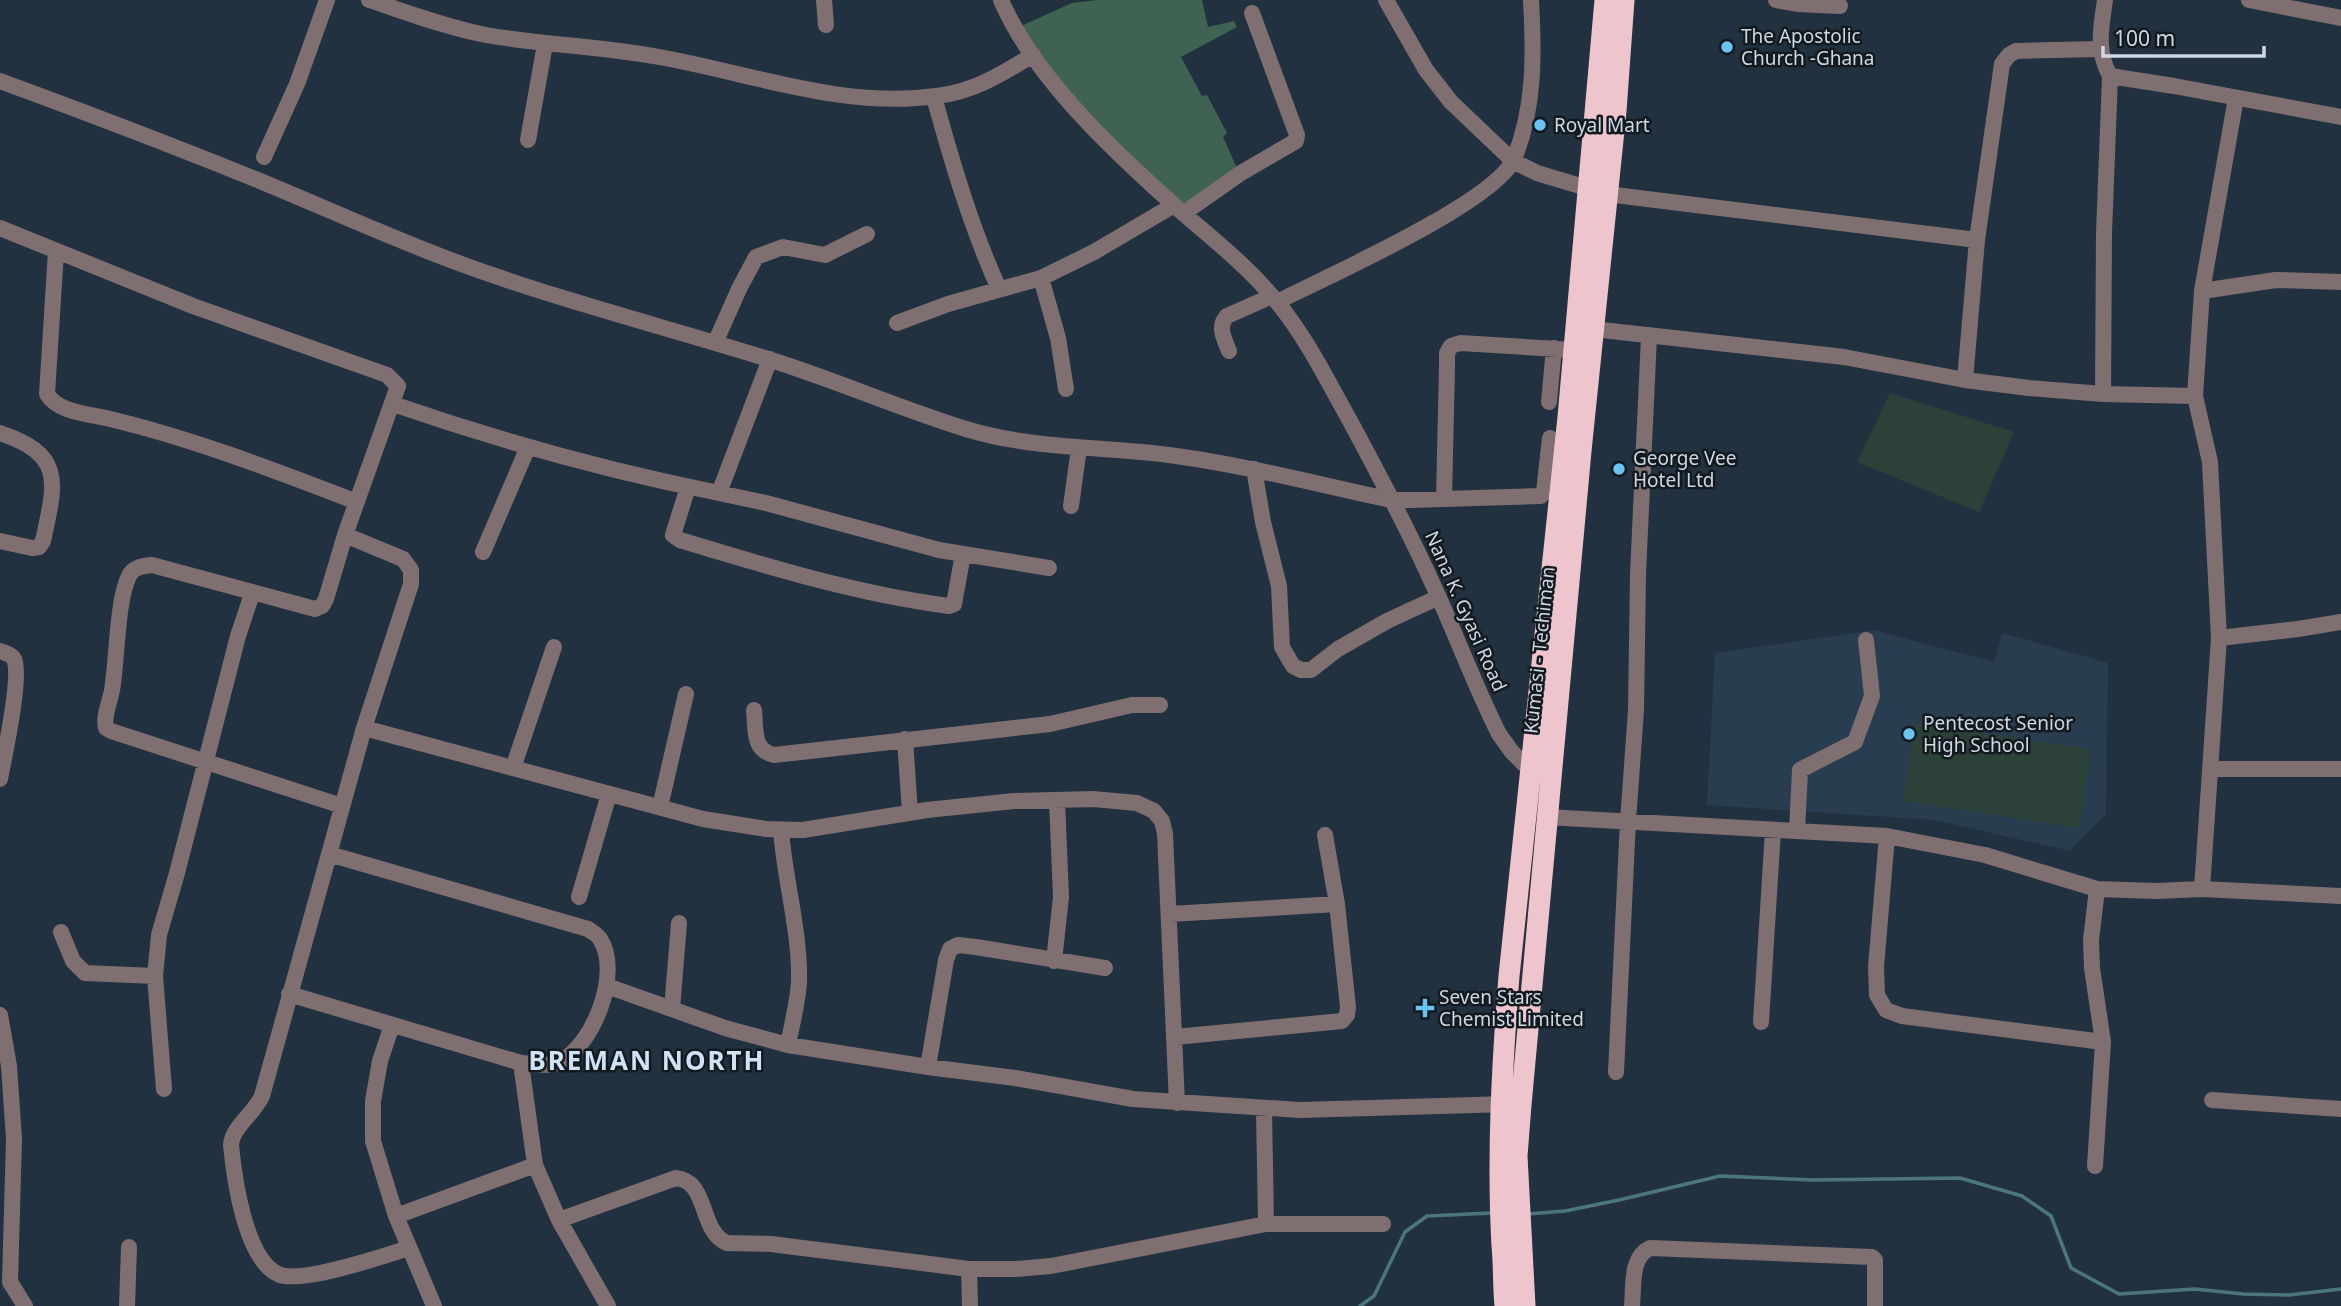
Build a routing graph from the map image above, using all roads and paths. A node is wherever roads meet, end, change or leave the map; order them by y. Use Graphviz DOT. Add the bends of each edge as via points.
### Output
graph roads {
  1 [pos="327,0"];
  2 [pos="369,0"];
  3 [pos="824,0"];
  4 [pos="1001,0"];
  5 [pos="1386,0"];
  6 [pos="1531,0"];
  7 [pos="1605,0"];
  8 [pos="1624,0"];
  9 [pos="1776,0"];
  10 [pos="2105,0"];
  11 [pos="2249,0"];
  12 [pos="1840,6"];
  13 [pos="1252,13"];
  14 [pos="2341,18"];
  15 [pos="826,25"];
  16 [pos="545,44"];
  17 [pos="2100,49"];
  18 [pos="1033,55"];
  19 [pos="2110,76"];
  20 [pos="0,81"];
  21 [pos="934,97"];
  22 [pos="2236,98"];
  23 [pos="2341,117"];
  24 [pos="528,140"];
  25 [pos="264,157"];
  26 [pos="1513,161"];
  27 [pos="1598,192"];
  28 [pos="1179,209"];
  29 [pos="1,232"];
  30 [pos="867,234"];
  31 [pos="1977,240"];
  32 [pos="56,251"];
  33 [pos="1041,278"];
  34 [pos="2341,282"];
  35 [pos="999,289"];
  36 [pos="2202,291"];
  37 [pos="1274,299"];
  38 [pos="897,323"];
  39 [pos="1593,329"];
  40 [pos="1649,336"];
  41 [pos="715,343"];
  42 [pos="1564,349"];
  43 [pos="1229,351"];
  44 [pos="770,359"];
  45 [pos="1965,380"];
  46 [pos="1066,389"];
  47 [pos="2103,394"];
  48 [pos="2195,396"];
  49 [pos="1549,402"];
  50 [pos="393,404"];
  51 [pos="0,433"];
  52 [pos="1550,438"];
  53 [pos="528,447"];
  54 [pos="1079,448"];
  55 [pos="1254,469"];
  56 [pos="688,487"];
  57 [pos="719,493"];
  58 [pos="1444,499"];
  59 [pos="1392,500"];
  60 [pos="357,502"];
  61 [pos="1071,506"];
  62 [pos="345,534"];
  63 [pos="0,541"];
  64 [pos="483,552"];
  65 [pos="963,554"];
  66 [pos="1049,568"];
  67 [pos="252,594"];
  68 [pos="1439,597"];
  69 [pos="2341,622"];
  70 [pos="2219,638"];
  71 [pos="1866,640"];
  72 [pos="554,647"];
  73 [pos="0,651"];
  74 [pos="687,694"];
  75 [pos="1160,705"];
  76 [pos="754,710"];
  77 [pos="364,728"];
  78 [pos="905,739"];
  79 [pos="207,761"];
  80 [pos="513,768"];
  81 [pos="2211,769"];
  82 [pos="2341,769"];
  83 [pos="1531,771"];
  84 [pos="0,779"];
  85 [pos="609,794"];
  86 [pos="1057,800"];
  87 [pos="342,806"];
  88 [pos="660,807"];
  89 [pos="910,813"];
  90 [pos="1546,817"];
  91 [pos="1628,821"];
  92 [pos="1773,830"];
  93 [pos="781,831"];
  94 [pos="1797,831"];
  95 [pos="1325,835"];
  96 [pos="1887,836"];
  97 [pos="329,853"];
  98 [pos="2097,889"];
  99 [pos="2202,889"];
  100 [pos="579,897"];
  101 [pos="2341,897"];
  102 [pos="1337,904"];
  103 [pos="1170,914"];
  104 [pos="679,923"];
  105 [pos="61,932"];
  106 [pos="1054,961"];
  107 [pos="1105,968"];
  108 [pos="155,976"];
  109 [pos="607,986"];
  110 [pos="289,994"];
  111 [pos="672,1009"];
  112 [pos="0,1015"];
  113 [pos="1761,1022"];
  114 [pos="392,1025"];
  115 [pos="1175,1037"];
  116 [pos="2103,1042"];
  117 [pos="788,1045"];
  118 [pos="521,1063"];
  119 [pos="928,1067"];
  120 [pos="1616,1072"];
  121 [pos="164,1089"];
  122 [pos="2212,1100"];
  123 [pos="1177,1102"];
  124 [pos="1511,1104"];
  125 [pos="1264,1109"];
  126 [pos="2341,1109"];
  127 [pos="535,1165"];
  128 [pos="2095,1166"];
  129 [pos="396,1216"];
  130 [pos="558,1220"];
  131 [pos="1266,1224"];
  132 [pos="1383,1224"];
  133 [pos="1510,1227"];
  134 [pos="130,1247"];
  135 [pos="409,1248"];
  136 [pos="968,1269"];
  137 [pos="5,1281"];
  138 [pos="24,1306"];
  139 [pos="127,1306"];
  140 [pos="434,1306"];
  141 [pos="608,1306"];
  142 [pos="970,1306"];
  143 [pos="1505,1306"];
  144 [pos="1525,1306"];
  145 [pos="1632,1306"];
  146 [pos="1875,1306"];
  1 -- 25 [label="street"];
  2 -- 16 [label="street" via="482,34"];
  3 -- 15 [label="street"];
  4 -- 18 [label="street, Nana K. Gyasi Road"];
  5 -- 26 [label="street" via="1426,70 1451,102"];
  6 -- 26 [label="street" via="1532,88"];
  7 -- 27 [label="highway"];
  8 -- 27 [label="highway, Kumasi - Techiman" via="1616,111"];
  9 -- 12 [label="street"];
  10 -- 17 [label="street"];
  11 -- 14 [label="street"];
  13 -- 28 [label="street" via="1296,141"];
  16 -- 21 [label="street" via="657,56 827,93"];
  16 -- 24 [label="street"];
  17 -- 19 [label="street"];
  17 -- 31 [label="street" via="2016,51 2002,64"];
  18 -- 21 [label="street" via="993,79"];
  18 -- 28 [label="street, Nana K. Gyasi Road" via="1097,130"];
  19 -- 22 [label="street"];
  19 -- 47 [label="street"];
  20 -- 41 [label="street" via="139,132 466,266"];
  21 -- 35 [label="street" via="973,228"];
  22 -- 23 [label="street"];
  22 -- 36 [label="street"];
  26 -- 27 [label="street"];
  26 -- 37 [label="street" via="1475,198 1380,252"];
  27 -- 31 [label="street"];
  27 -- 39 [label="highway, Kumasi - Techiman"];
  27 -- 42 [label="highway"];
  28 -- 33 [label="street"];
  28 -- 37 [label="street, Nana K. Gyasi Road"];
  29 -- 32 [label="street"];
  30 -- 41 [label="street" via="825,255 783,247 756,257"];
  31 -- 45 [label="street"];
  32 -- 50 [label="street" via="387,375 398,386"];
  32 -- 60 [label="street" via="47,394 51,401 203,446"];
  33 -- 35 [label="street"];
  33 -- 46 [label="street" via="1056,327"];
  34 -- 36 [label="street" via="2276,280"];
  35 -- 38 [label="street"];
  36 -- 48 [label="street"];
  37 -- 43 [label="street" via="1227,316 1221,327"];
  37 -- 59 [label="street, Nana K. Gyasi Road" via="1331,387"];
  39 -- 40 [label="street"];
  39 -- 90 [label="highway, Kumasi - Techiman"];
  40 -- 45 [label="street" via="1844,358"];
  40 -- 91 [label="street"];
  41 -- 44 [label="street"];
  42 -- 49 [label="street"];
  42 -- 58 [label="street" via="1451,346 1447,353"];
  42 -- 83 [label="highway"];
  44 -- 54 [label="street" via="966,429"];
  44 -- 57 [label="street"];
  45 -- 47 [label="street"];
  47 -- 48 [label="street"];
  48 -- 70 [label="street" via="2210,462"];
  50 -- 53 [label="street"];
  50 -- 60 [label="street"];
  51 -- 63 [label="street" via="35,448 52,476 39,547"];
  52 -- 58 [label="street" via="1541,496"];
  53 -- 56 [label="street"];
  53 -- 64 [label="street"];
  54 -- 55 [label="street" via="1174,455"];
  54 -- 61 [label="street"];
  55 -- 59 [label="street"];
  55 -- 68 [label="street" via="1279,586 1282,647 1293,666 1311,670 1387,621"];
  56 -- 57 [label="street"];
  56 -- 65 [label="street" via="673,535 680,540 840,587 949,606 954,604"];
  57 -- 65 [label="street"];
  58 -- 59 [label="street"];
  59 -- 68 [label="street, Nana K. Gyasi Road"];
  60 -- 62 [label="street"];
  62 -- 67 [label="street" via="322,606 315,609"];
  62 -- 77 [label="street" via="404,559 411,570 411,584"];
  65 -- 66 [label="street"];
  67 -- 79 [label="street"];
  67 -- 79 [label="street" via="152,565 140,566 129,575 106,727"];
  68 -- 83 [label="street, Nana K. Gyasi Road" via="1499,734"];
  69 -- 70 [label="street"];
  70 -- 81 [label="street"];
  71 -- 94 [label="street" via="1872,696 1855,742 1800,770"];
  72 -- 80 [label="street"];
  73 -- 84 [label="street" via="9,653 16,671"];
  74 -- 88 [label="street"];
  75 -- 78 [label="street" via="1132,705 1050,724"];
  76 -- 78 [label="street" via="758,746 774,755"];
  77 -- 80 [label="street"];
  77 -- 87 [label="street"];
  78 -- 89 [label="street"];
  79 -- 87 [label="street"];
  79 -- 108 [label="street" via="159,935"];
  80 -- 85 [label="street"];
  81 -- 82 [label="street"];
  81 -- 99 [label="street"];
  83 -- 124 [label="highway" via="1504,1041"];
  85 -- 88 [label="street"];
  85 -- 100 [label="street"];
  86 -- 89 [label="street"];
  86 -- 103 [label="street" via="1137,803 1154,811 1165,834"];
  86 -- 106 [label="street" via="1061,897"];
  87 -- 97 [label="street"];
  88 -- 93 [label="street"];
  89 -- 93 [label="street"];
  90 -- 91 [label="street"];
  90 -- 124 [label="highway, Kumasi - Techiman"];
  91 -- 92 [label="street"];
  91 -- 120 [label="street"];
  92 -- 94 [label="street"];
  92 -- 113 [label="street"];
  93 -- 117 [label="street" via="798,951 799,982"];
  94 -- 96 [label="street"];
  95 -- 102 [label="street"];
  96 -- 98 [label="street" via="1985,855"];
  96 -- 116 [label="street" via="1876,967 1877,995 1886,1010 1902,1016"];
  97 -- 109 [label="street" via="588,929 600,938 606,953"];
  97 -- 110 [label="street"];
  98 -- 99 [label="street"];
  98 -- 116 [label="street" via="2092,968"];
  99 -- 101 [label="street"];
  102 -- 103 [label="street"];
  102 -- 115 [label="street" via="1348,1007 1342,1021"];
  103 -- 115 [label="street"];
  104 -- 111 [label="street"];
  105 -- 108 [label="street" via="73,961 85,974"];
  106 -- 107 [label="street"];
  106 -- 119 [label="street" via="976,947 950,948"];
  108 -- 121 [label="street"];
  109 -- 111 [label="street"];
  109 -- 118 [label="street" via="586,1038 569,1056 556,1063"];
  110 -- 114 [label="street"];
  110 -- 135 [label="street" via="262,1096 232,1136 240,1200 253,1243 268,1267 289,1276 311,1275"];
  111 -- 117 [label="street"];
  112 -- 137 [label="street" via="14,1139"];
  114 -- 118 [label="street"];
  114 -- 129 [label="street" via="373,1101 373,1141"];
  115 -- 123 [label="street"];
  116 -- 128 [label="street"];
  117 -- 119 [label="street"];
  118 -- 127 [label="street"];
  119 -- 123 [label="street"];
  122 -- 126 [label="street"];
  123 -- 125 [label="street"];
  124 -- 125 [label="street"];
  124 -- 133 [label="highway"];
  125 -- 131 [label="street"];
  127 -- 129 [label="street"];
  127 -- 130 [label="street"];
  129 -- 135 [label="street"];
  130 -- 136 [label="street" via="676,1178 685,1179 692,1184 713,1230 727,1243 771,1244"];
  130 -- 141 [label="street"];
  131 -- 132 [label="street"];
  131 -- 136 [label="street" via="1051,1266"];
  133 -- 143 [label="highway"];
  133 -- 144 [label="highway"];
  134 -- 139 [label="street"];
  135 -- 140 [label="street"];
  136 -- 142 [label="street"];
  137 -- 138 [label="street"];
  145 -- 146 [label="street" via="1637,1258 1650,1248 1872,1257"];
}
